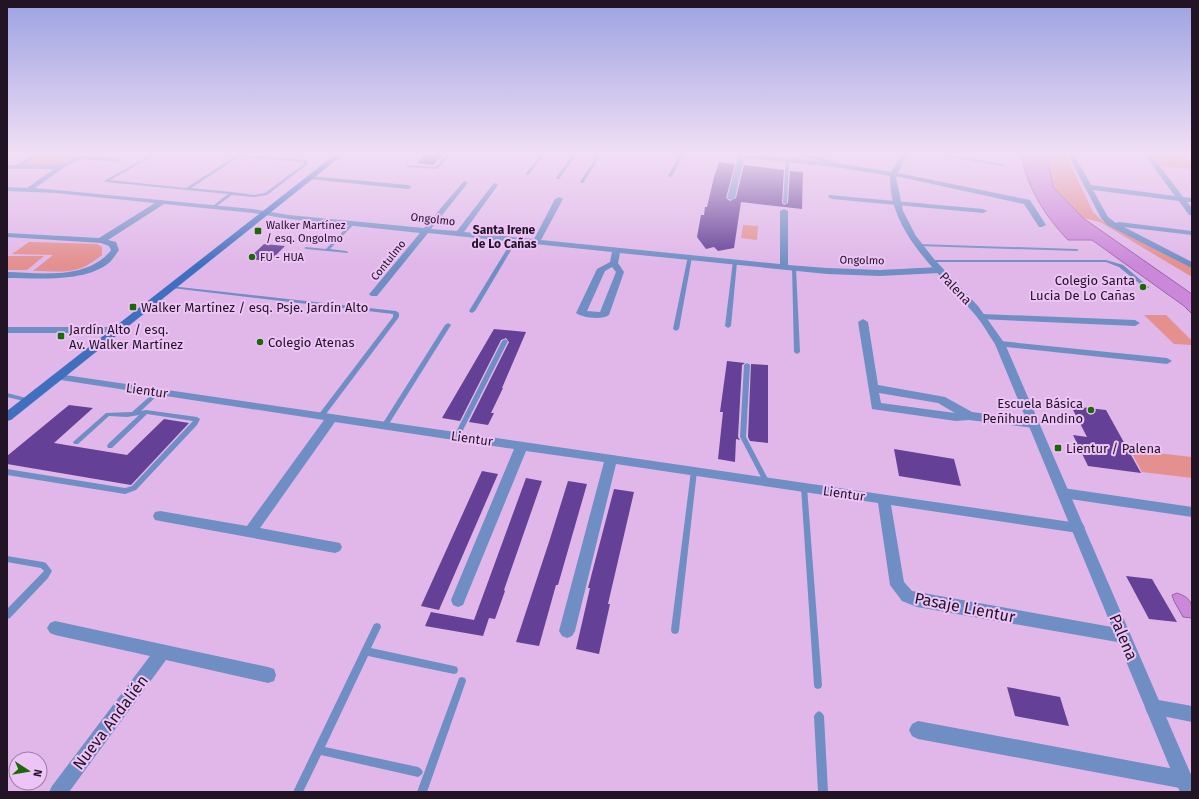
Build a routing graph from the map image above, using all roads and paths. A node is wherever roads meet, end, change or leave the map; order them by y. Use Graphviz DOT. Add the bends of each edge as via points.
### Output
graph roads {
  1 [pos="31,190"];
  2 [pos="201,190"];
  3 [pos="271,190"];
  4 [pos="295,190"];
  5 [pos="460,190"];
  6 [pos="491,190"];
  7 [pos="733,190"];
  8 [pos="785,190"];
  9 [pos="895,190"];
  10 [pos="971,190"];
  11 [pos="1090,190"];
  12 [pos="1115,190"];
  13 [pos="1174,190"];
  14 [pos="232,193"];
  15 [pos="832,197"];
  16 [pos="731,198"];
  17 [pos="1180,198"];
  18 [pos="559,199"];
  19 [pos="1192,200"];
  20 [pos="162,202"];
  21 [pos="897,204"];
  22 [pos="214,207"];
  23 [pos="784,207"];
  24 [pos="984,211"];
  25 [pos="266,213"];
  26 [pos="1192,213"];
  27 [pos="1110,222"];
  28 [pos="353,224"];
  29 [pos="1042,225"];
  30 [pos="426,231"];
  31 [pos="1192,233"];
  32 [pos="459,234"];
  33 [pos="7,235"];
  34 [pos="515,240"];
  35 [pos="101,241"];
  36 [pos="536,242"];
  37 [pos="918,245"];
  38 [pos="306,248"];
  39 [pos="326,250"];
  40 [pos="617,250"];
  41 [pos="1077,250"];
  42 [pos="346,252"];
  43 [pos="690,257"];
  44 [pos="735,262"];
  45 [pos="614,263"];
  46 [pos="1192,264"];
  47 [pos="935,266"];
  48 [pos="784,267"];
  49 [pos="794,268"];
  50 [pos="7,275"];
  51 [pos="172,287"];
  52 [pos="1147,287"];
  53 [pos="374,294"];
  54 [pos="472,311"];
  55 [pos="982,317"];
  56 [pos="863,322"];
  57 [pos="1135,324"];
  58 [pos="448,325"];
  59 [pos="728,326"];
  60 [pos="676,328"];
  61 [pos="7,330"];
  62 [pos="117,330"];
  63 [pos="505,341"];
  64 [pos="1000,344"];
  65 [pos="797,352"];
  66 [pos="1167,361"];
  67 [pos="748,365"];
  68 [pos="58,377"];
  69 [pos="873,388"];
  70 [pos="158,392"];
  71 [pos="7,396"];
  72 [pos="28,400"];
  73 [pos="146,412"];
  74 [pos="134,414"];
  75 [pos="969,416"];
  76 [pos="7,417"];
  77 [pos="327,417"];
  78 [pos="1034,424"];
  79 [pos="386,425"];
  80 [pos="458,436"];
  81 [pos="76,442"];
  82 [pos="110,446"];
  83 [pos="522,446"];
  84 [pos="611,459"];
  85 [pos="694,471"];
  86 [pos="7,472"];
  87 [pos="766,481"];
  88 [pos="804,487"];
  89 [pos="1063,493"];
  90 [pos="884,499"];
  91 [pos="1192,512"];
  92 [pos="160,516"];
  93 [pos="1078,528"];
  94 [pos="250,532"];
  95 [pos="334,547"];
  96 [pos="7,559"];
  97 [pos="458,600"];
  98 [pos="7,615"];
  99 [pos="377,627"];
  100 [pos="55,628"];
  101 [pos="675,630"];
  102 [pos="567,631"];
  103 [pos="1123,636"];
  104 [pos="163,652"];
  105 [pos="365,652"];
  106 [pos="454,670"];
  107 [pos="268,675"];
  108 [pos="462,681"];
  109 [pos="818,684"];
  110 [pos="1153,707"];
  111 [pos="1192,714"];
  112 [pos="819,716"];
  113 [pos="918,730"];
  114 [pos="318,750"];
  115 [pos="418,772"];
  116 [pos="1187,786"];
  117 [pos="58,792"];
  118 [pos="298,792"];
  119 [pos="422,792"];
  120 [pos="823,792"];
  1 -- 20 [label="street, Ongolmo"];
  2 -- 14 [label="lane"];
  3 -- 14 [label="lane" via="254,196"];
  4 -- 25 [label="main road"];
  5 -- 30 [label="street, Contulmo"];
  6 -- 32 [label="street"];
  7 -- 16 [label="street"];
  8 -- 23 [label="lane"];
  9 -- 21 [label="street, Palena"];
  10 -- 29 [label="street" via="1027,202"];
  11 -- 27 [label="street" via="1102,215"];
  12 -- 17 [label="street"];
  13 -- 17 [label="street"];
  14 -- 22 [label="lane"];
  15 -- 21 [label="street"];
  17 -- 19 [label="street"];
  17 -- 26 [label="street"];
  18 -- 36 [label="street"];
  20 -- 22 [label="street, Ongolmo"];
  20 -- 35 [label="street"];
  21 -- 24 [label="street"];
  21 -- 37 [label="street, Palena" via="906,226"];
  22 -- 25 [label="street, Ongolmo"];
  23 -- 48 [label="street"];
  25 -- 28 [label="street, Ongolmo"];
  25 -- 51 [label="main road"];
  27 -- 31 [label="street"];
  27 -- 46 [label="street"];
  28 -- 30 [label="street, Ongolmo"];
  28 -- 39 [label="lane"];
  30 -- 32 [label="street, Ongolmo"];
  30 -- 53 [label="street, Contulmo"];
  32 -- 34 [label="street, Ongolmo"];
  33 -- 35 [label="street"];
  34 -- 36 [label="street, Ongolmo"];
  34 -- 54 [label="lane"];
  35 -- 50 [label="street" via="113,244 115,250 99,265 84,271 68,275"];
  36 -- 40 [label="street, Ongolmo"];
  37 -- 41 [label="lane"];
  37 -- 47 [label="street, Palena"];
  38 -- 39 [label="lane"];
  39 -- 42 [label="lane"];
  40 -- 43 [label="street, Ongolmo"];
  40 -- 45 [label="street"];
  43 -- 44 [label="street, Ongolmo"];
  43 -- 60 [label="lane"];
  44 -- 48 [label="street, Ongolmo"];
  44 -- 59 [label="lane"];
  45 -- 45 [label="street" via="601,269 581,313 604,315 620,272"];
  47 -- 49 [label="street, Ongolmo" via="859,273"];
  47 -- 52 [label="lane" via="1106,261 1121,266"];
  47 -- 55 [label="street, Palena"];
  48 -- 49 [label="street, Ongolmo"];
  49 -- 65 [label="lane"];
  51 -- 62 [label="main road"];
  51 -- 77 [label="lane" via="396,313 396,317"];
  55 -- 57 [label="street"];
  55 -- 64 [label="street, Palena"];
  56 -- 69 [label="street"];
  58 -- 79 [label="lane"];
  61 -- 62 [label="street"];
  62 -- 68 [label="main road"];
  63 -- 80 [label="lane"];
  64 -- 66 [label="street"];
  64 -- 78 [label="street, Palena"];
  67 -- 87 [label="lane" via="744,437"];
  68 -- 70 [label="street, Lientur"];
  68 -- 72 [label="main road"];
  69 -- 75 [label="street" via="941,400"];
  69 -- 75 [label="street" via="876,406 956,417"];
  70 -- 74 [label="lane"];
  70 -- 77 [label="street, Lientur"];
  71 -- 72 [label="lane"];
  72 -- 76 [label="main road"];
  73 -- 74 [label="lane"];
  73 -- 82 [label="lane"];
  73 -- 86 [label="lane" via="197,421 130,490"];
  74 -- 81 [label="lane" via="108,414"];
  75 -- 78 [label="street"];
  77 -- 79 [label="street, Lientur"];
  77 -- 94 [label="street"];
  78 -- 89 [label="street, Palena"];
  79 -- 80 [label="street, Lientur"];
  80 -- 83 [label="street, Lientur"];
  83 -- 84 [label="street, Lientur"];
  83 -- 97 [label="street"];
  84 -- 85 [label="street, Lientur"];
  84 -- 102 [label="street"];
  85 -- 87 [label="street, Lientur"];
  85 -- 101 [label="lane"];
  87 -- 88 [label="street, Lientur"];
  88 -- 90 [label="street, Lientur"];
  88 -- 109 [label="lane"];
  89 -- 91 [label="street"];
  89 -- 93 [label="street, Palena"];
  90 -- 93 [label="street, Lientur"];
  90 -- 103 [label="street, Pasaje Lientur" via="897,585 907,596 917,600"];
  92 -- 94 [label="street"];
  93 -- 103 [label="street, Palena"];
  94 -- 95 [label="street"];
  96 -- 98 [label="lane" via="43,565 48,571"];
  99 -- 105 [label="lane"];
  100 -- 104 [label="street"];
  103 -- 110 [label="street, Palena"];
  104 -- 107 [label="street"];
  104 -- 117 [label="street, Nueva Andalién"];
  105 -- 106 [label="lane"];
  105 -- 114 [label="lane"];
  108 -- 119 [label="lane"];
  110 -- 111 [label="street"];
  110 -- 116 [label="street, Palena"];
  112 -- 120 [label="lane"];
  113 -- 116 [label="street, Palena"];
  114 -- 115 [label="lane"];
  114 -- 118 [label="lane"];
}
